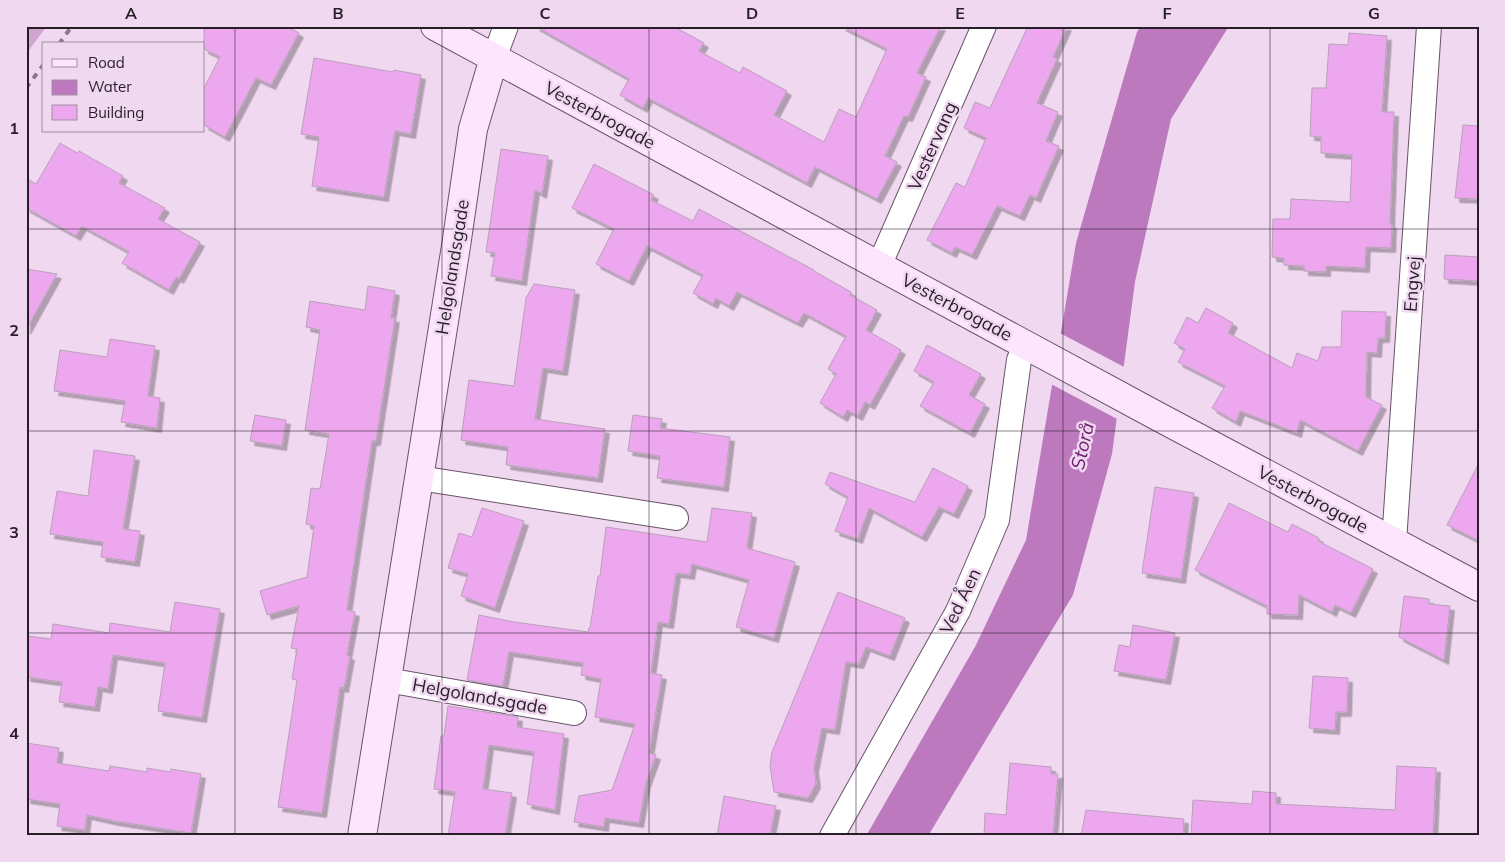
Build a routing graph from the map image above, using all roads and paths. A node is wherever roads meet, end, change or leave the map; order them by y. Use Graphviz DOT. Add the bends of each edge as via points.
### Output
graph roads {
  1 [pos="435,26"];
  2 [pos="506,26"];
  3 [pos="984,26"];
  4 [pos="1429,26"];
  5 [pos="494,58"];
  6 [pos="879,266"];
  7 [pos="1026,344"];
  8 [pos="419,478"];
  9 [pos="676,518"];
  10 [pos="1394,542"];
  11 [pos="1479,587"];
  12 [pos="387,680"];
  13 [pos="574,713"];
  14 [pos="362,836"];
  15 [pos="832,836"];
  1 -- 5 [label="street, Vesterbrogade"];
  2 -- 5 [label="street"];
  3 -- 6 [label="street, Vestervang"];
  4 -- 10 [label="street, Engvej"];
  5 -- 6 [label="street, Vesterbrogade"];
  5 -- 8 [label="street, Helgolandsgade" via="473,130"];
  6 -- 7 [label="street, Vesterbrogade"];
  7 -- 10 [label="street, Vesterbrogade"];
  7 -- 15 [label="street, Ved Åen" via="1018,360 997,520 958,611"];
  8 -- 9 [label="street"];
  8 -- 12 [label="street, Helgolandsgade"];
  10 -- 11 [label="street, Vesterbrogade"];
  12 -- 13 [label="street, Helgolandsgade"];
  12 -- 14 [label="street, Helgolandsgade"];
}
